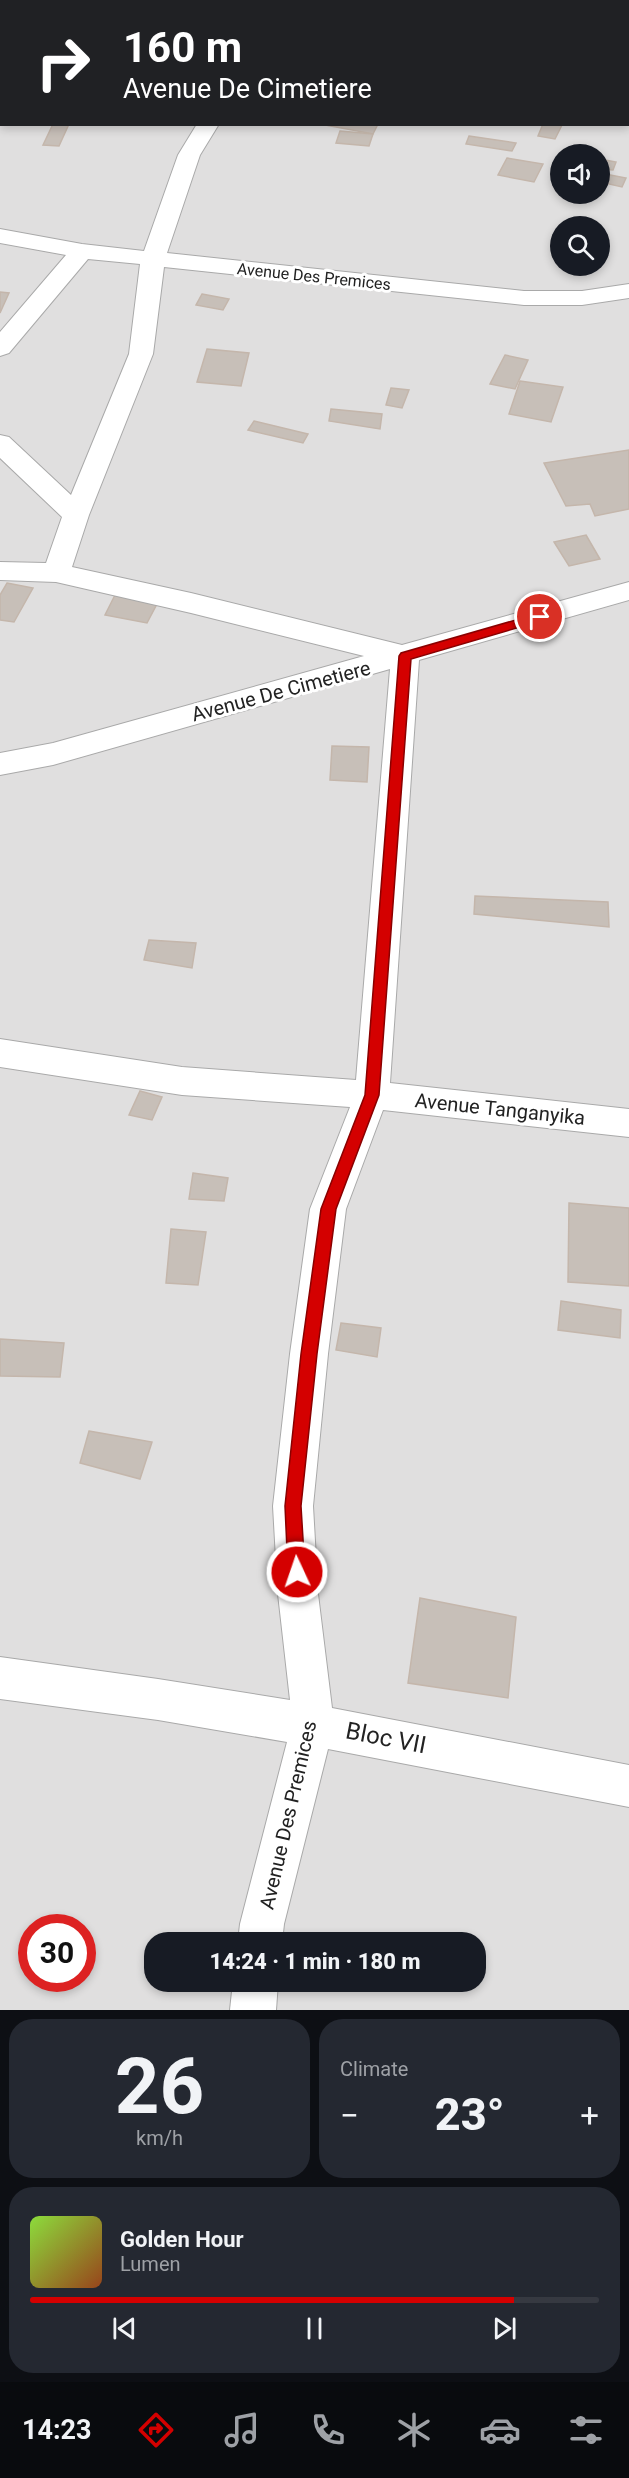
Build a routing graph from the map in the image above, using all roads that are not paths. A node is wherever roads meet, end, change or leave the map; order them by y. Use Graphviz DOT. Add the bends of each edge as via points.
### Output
graph roads {
  1 [pos="207,126"];
  2 [pos="0,236"];
  3 [pos="82,250"];
  4 [pos="153,258"];
  5 [pos="629,291"];
  6 [pos="0,348"];
  7 [pos="0,443"];
  8 [pos="76,515"];
  9 [pos="0,571"];
  10 [pos="56,573"];
  11 [pos="629,591"];
  12 [pos="405,656"];
  13 [pos="0,764"];
  14 [pos="0,1053"];
  15 [pos="372,1095"];
  16 [pos="629,1123"];
  17 [pos="0,1678"];
  18 [pos="313,1723"];
  19 [pos="629,1786"];
  20 [pos="261,1932"];
  21 [pos="255,1992"];
  22 [pos="253,2010"];
  1 -- 4 [label="street" via="189,155"];
  2 -- 3 [label="street, Avenue Des Premices"];
  3 -- 4 [label="street, Avenue Des Premices"];
  3 -- 6 [label="street"];
  4 -- 5 [label="street, Avenue Des Premices" via="524,298 582,298"];
  4 -- 8 [label="street" via="141,354"];
  7 -- 8 [label="street"];
  8 -- 10 [label="street"];
  9 -- 10 [label="street"];
  10 -- 12 [label="street"];
  11 -- 12 [label="street, Avenue De Cimetiere"];
  12 -- 13 [label="street, Avenue De Cimetiere" via="53,754"];
  12 -- 15 [label="street, Avenue Des Premices"];
  14 -- 15 [label="street, Avenue Tanganyika" via="182,1081"];
  15 -- 16 [label="street, Avenue Tanganyika"];
  15 -- 18 [label="street, Avenue Des Premices" via="328,1209 293,1506 298,1594"];
  17 -- 18 [label="street, Bloc VII"];
  18 -- 19 [label="street, Bloc VII"];
  18 -- 20 [label="street, Avenue Des Premices"];
  21 -- 22 [label="street"];
}
